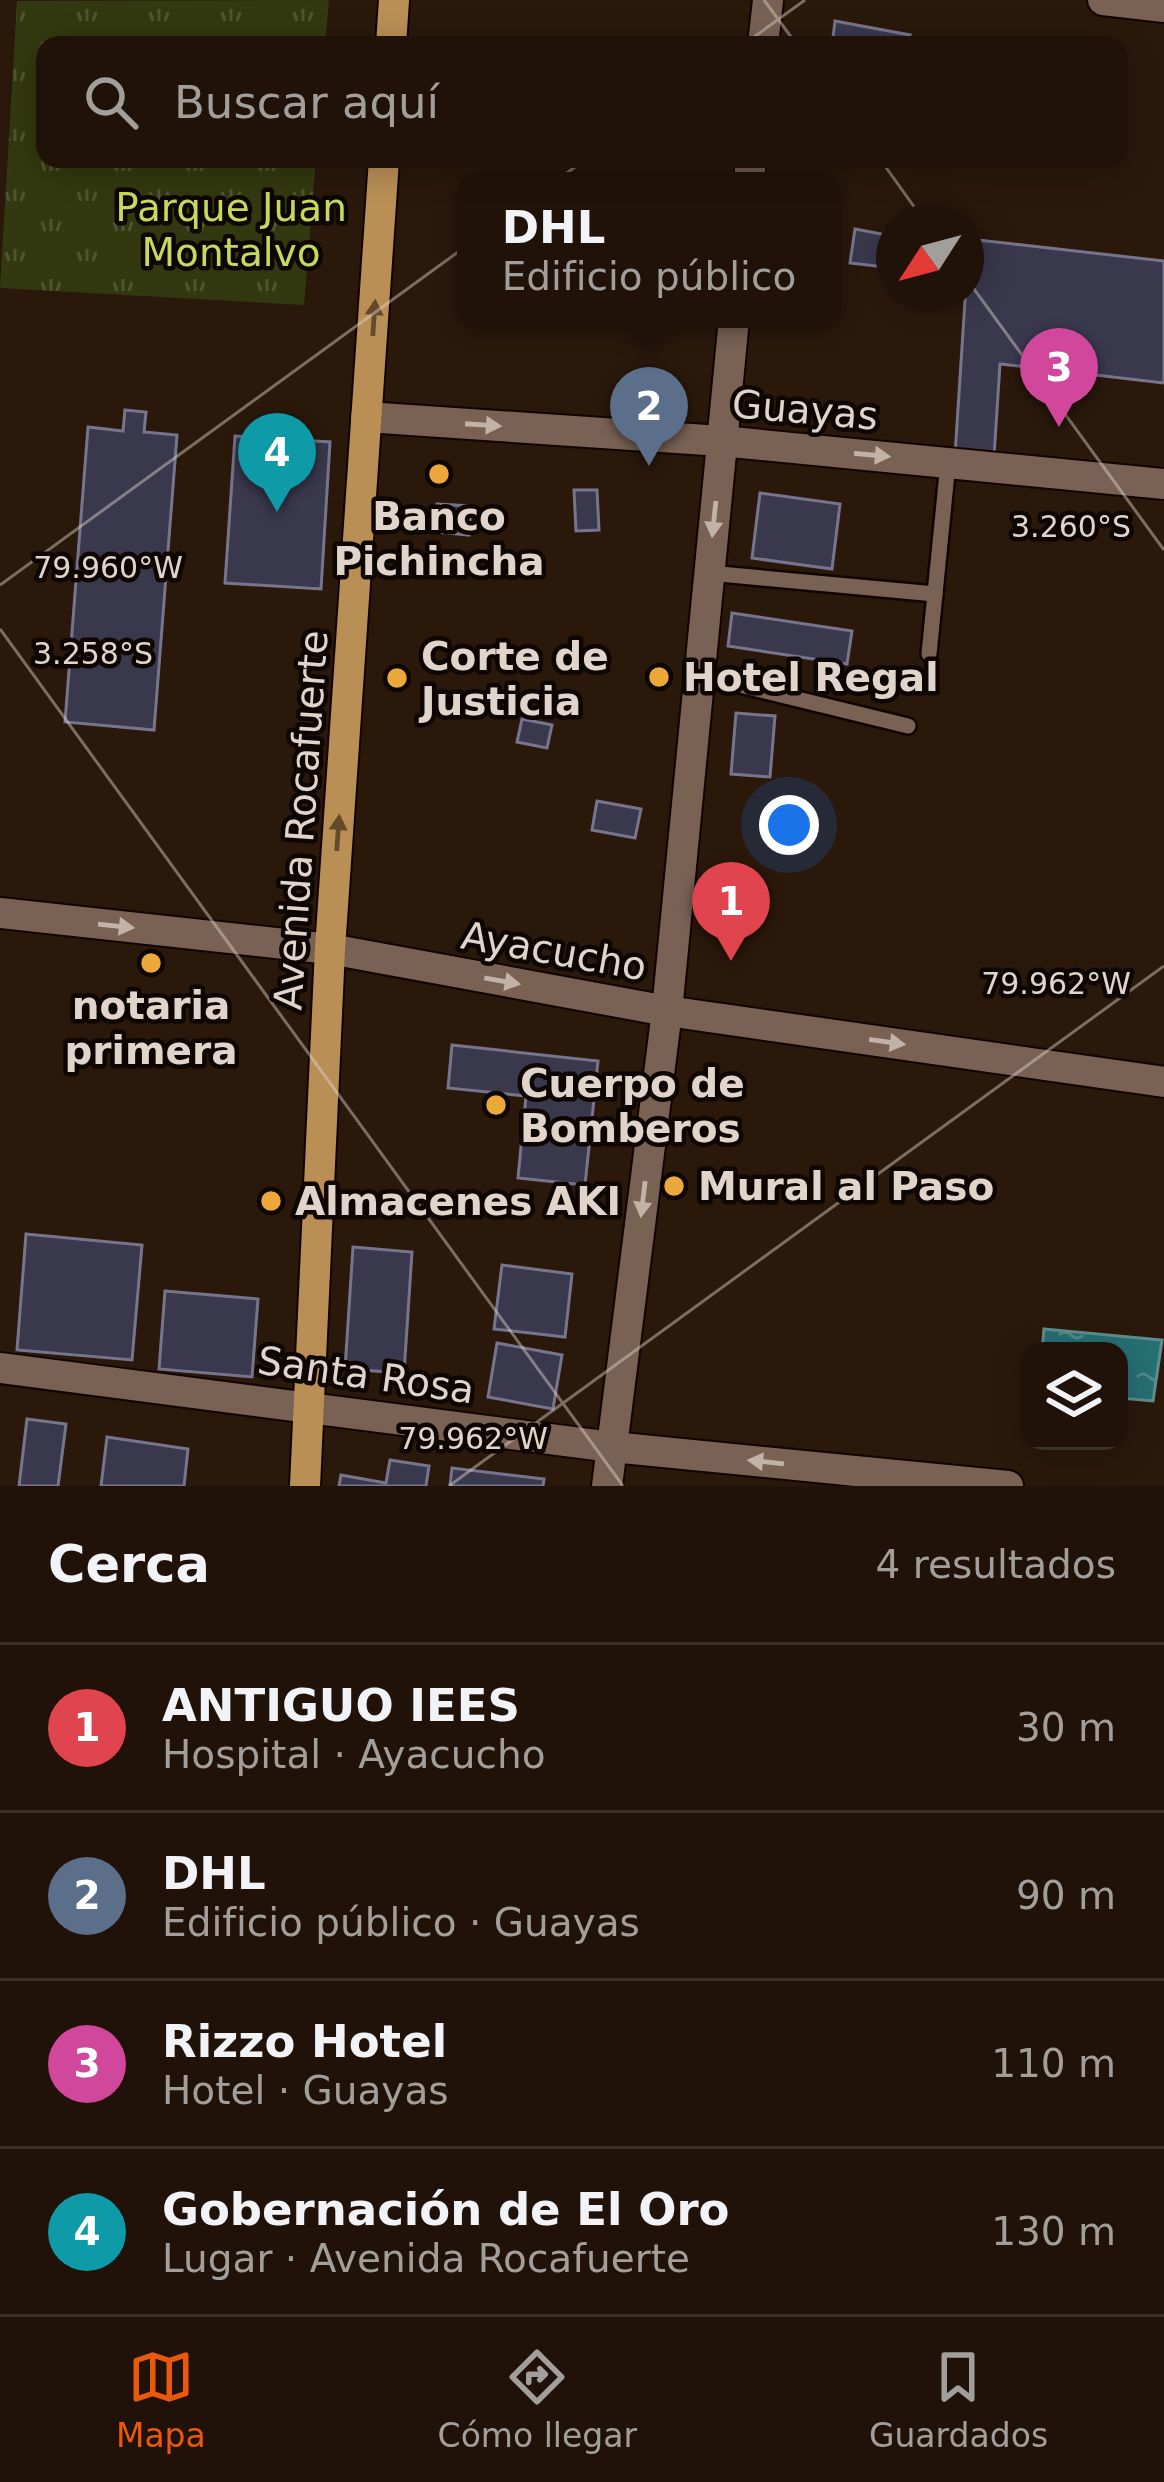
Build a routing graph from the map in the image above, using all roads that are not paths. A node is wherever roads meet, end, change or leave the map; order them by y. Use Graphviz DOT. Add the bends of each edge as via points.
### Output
graph roads {
  1 [pos="394,0"];
  2 [pos="768,0"];
  3 [pos="1103,0"];
  4 [pos="1164,7"];
  5 [pos="392,36"];
  6 [pos="765,36"];
  7 [pos="383,168"];
  8 [pos="733,328"];
  9 [pos="366,417"];
  10 [pos="721,441"];
  11 [pos="948,463"];
  12 [pos="1164,484"];
  13 [pos="709,573"];
  14 [pos="935,594"];
  15 [pos="929,654"];
  16 [pos="699,675"];
  17 [pos="908,725"];
  18 [pos="0,914"];
  19 [pos="330,950"];
  20 [pos="667,1011"];
  21 [pos="1164,1082"];
  22 [pos="0,1368"];
  23 [pos="310,1407"];
  24 [pos="613,1447"];
  25 [pos="305,1486"];
  26 [pos="607,1486"];
  27 [pos="1008,1486"];
  1 -- 5 [label="main road"];
  2 -- 6 [label="street"];
  3 -- 4 [label="street"];
  9 -- 7 [label="main road, Avenida Rocafuerte, one-way"];
  8 -- 10 [label="street"];
  9 -- 10 [label="street, Guayas, one-way"];
  19 -- 9 [label="main road, Avenida Rocafuerte, one-way"];
  10 -- 11 [label="street, Guayas, one-way"];
  10 -- 13 [label="street, one-way"];
  11 -- 12 [label="street, Guayas"];
  11 -- 14 [label="lane"];
  13 -- 14 [label="lane"];
  13 -- 16 [label="street"];
  14 -- 15 [label="lane"];
  16 -- 17 [label="lane"];
  16 -- 20 [label="street"];
  18 -- 19 [label="street, Ayacucho, one-way"];
  19 -- 20 [label="street, Ayacucho, one-way"];
  19 -- 23 [label="main road, Avenida Rocafuerte"];
  20 -- 21 [label="street, Ayacucho, one-way"];
  20 -- 24 [label="street, one-way"];
  22 -- 23 [label="street, Santa Rosa"];
  23 -- 24 [label="street, Santa Rosa"];
  23 -- 25 [label="main road, Avenida Rocafuerte"];
  24 -- 26 [label="street"];
  27 -- 24 [label="street, Santa Rosa, one-way"];
}
